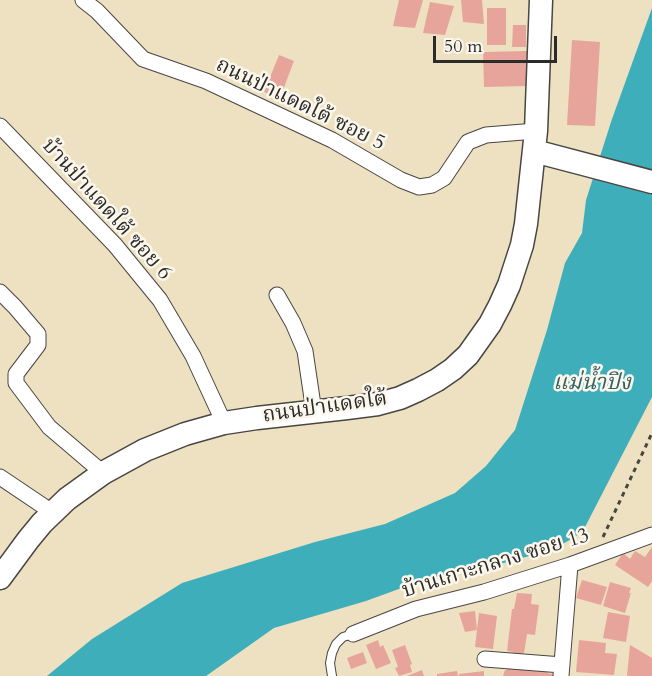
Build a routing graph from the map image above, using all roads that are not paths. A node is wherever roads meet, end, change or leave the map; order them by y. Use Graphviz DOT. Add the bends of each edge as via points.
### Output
graph roads {
  1 [pos="83,0"];
  2 [pos="541,0"];
  3 [pos="0,126"];
  4 [pos="535,141"];
  5 [pos="652,182"];
  6 [pos="0,292"];
  7 [pos="277,295"];
  8 [pos="314,412"];
  9 [pos="224,423"];
  10 [pos="103,473"];
  11 [pos="0,477"];
  12 [pos="52,512"];
  13 [pos="652,535"];
  14 [pos="570,565"];
  15 [pos="0,578"];
  16 [pos="353,634"];
  17 [pos="485,659"];
  18 [pos="562,670"];
  19 [pos="332,676"];
  1 -- 4 [label="street, ถนนป่าแดดใต้ ซอย 5" via="143,59 206,81 332,140 419,187 444,178 468,142 486,135"];
  2 -- 4 [label="street, ถนนป่าแดดใต้"];
  3 -- 9 [label="street, บ้านป่าแดดใต้ ซอย 6" via="115,245 160,300 194,356"];
  4 -- 5 [label="street" via="570,160"];
  4 -- 8 [label="street, ถนนป่าแดดใต้" via="522,245 490,324 468,355 437,380 400,398"];
  6 -- 10 [label="street" via="38,334 38,345 16,374 16,383 49,428"];
  7 -- 8 [label="street" via="305,351"];
  8 -- 9 [label="street, ถนนป่าแดดใต้"];
  9 -- 10 [label="street, ถนนป่าแดดใต้" via="166,441"];
  10 -- 12 [label="street, ถนนป่าแดดใต้"];
  11 -- 12 [label="street"];
  12 -- 15 [label="street, ถนนป่าแดดใต้"];
  13 -- 14 [label="street, บ้านเกาะกลาง ซอย 13"];
  14 -- 16 [label="street, บ้านเกาะกลาง ซอย 13" via="416,609"];
  14 -- 18 [label="street"];
  16 -- 19 [label="lane" via="336,644 330,663"];
  17 -- 18 [label="street"];
}
